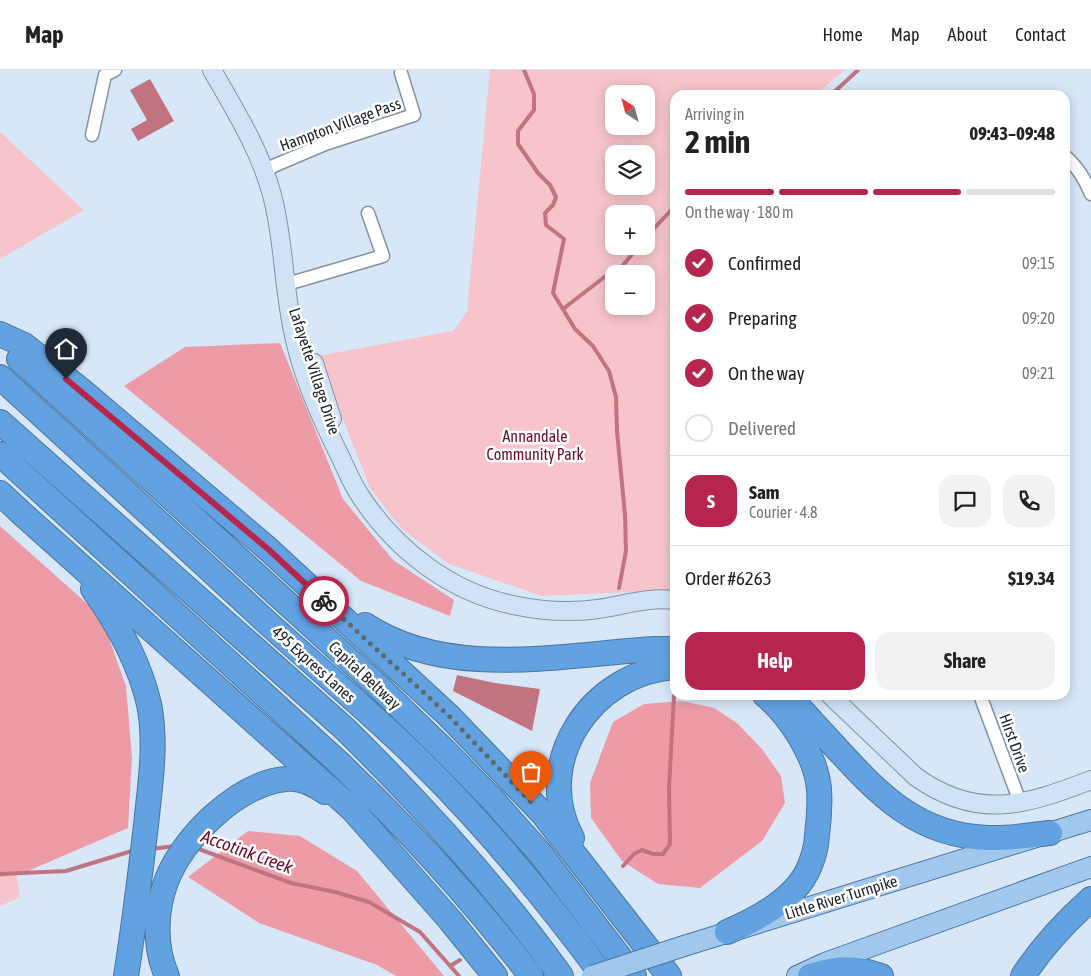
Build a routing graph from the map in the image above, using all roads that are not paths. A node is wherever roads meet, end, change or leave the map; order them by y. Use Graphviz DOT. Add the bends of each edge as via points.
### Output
graph roads {
  1 [pos="115,70"];
  2 [pos="212,70"];
  3 [pos="401,73"];
  4 [pos="92,135"];
  5 [pos="1070,160"];
  6 [pos="264,170"];
  7 [pos="1091,194"];
  8 [pos="368,213"];
  9 [pos="287,284"];
  10 [pos="0,334"];
  11 [pos="0,342"];
  12 [pos="0,377"];
  13 [pos="0,422"];
  14 [pos="0,454"];
  15 [pos="0,493"];
  16 [pos="18,510"];
  17 [pos="290,571"];
  18 [pos="670,600"];
  19 [pos="670,649"];
  20 [pos="670,668"];
  21 [pos="771,700"];
  22 [pos="791,700"];
  23 [pos="835,700"];
  24 [pos="982,700"];
  25 [pos="1091,780"];
  26 [pos="1020,802"];
  27 [pos="1091,820"];
  28 [pos="1050,833"];
  29 [pos="377,834"];
  30 [pos="1091,867"];
  31 [pos="602,889"];
  32 [pos="1091,899"];
  33 [pos="146,921"];
  34 [pos="727,932"];
  35 [pos="126,976"];
  36 [pos="167,976"];
  37 [pos="495,976"];
  38 [pos="531,976"];
  39 [pos="562,976"];
  40 [pos="592,976"];
  41 [pos="603,976"];
  42 [pos="634,976"];
  43 [pos="669,976"];
  44 [pos="797,976"];
  45 [pos="810,976"];
  46 [pos="881,976"];
  47 [pos="1023,976"];
  1 -- 4 [label="street" via="105,76"];
  2 -- 6 [label="street, Lafayette Village Drive"];
  3 -- 6 [label="street, Hampton Village Pass" via="414,115 326,144"];
  5 -- 7 [label="street" via="1083,176"];
  6 -- 9 [label="street, Lafayette Village Drive" via="277,216"];
  8 -- 9 [label="street" via="382,256"];
  9 -- 18 [label="street, Lafayette Village Drive" via="296,344 314,401 360,496 376,520 416,559 462,588 503,603 540,610 598,609 641,600"];
  10 -- 17 [label="highway" via="24,346 81,390"];
  11 -- 42 [label="highway, Capital Beltway" via="446,751 539,852"];
  12 -- 41 [label="highway, 495 Express Lanes" via="422,762 500,846"];
  13 -- 39 [label="highway, 495 Express Lanes" via="345,729 393,776 474,865"];
  14 -- 38 [label="highway" via="386,807 470,900"];
  15 -- 16 [label="highway"];
  16 -- 29 [label="highway" via="318,777"];
  16 -- 33 [label="highway" via="84,576 110,613 134,658 152,728"];
  17 -- 19 [label="highway" via="368,627 394,641 430,653 495,660"];
  17 -- 31 [label="highway" via="478,745 543,814"];
  20 -- 31 [label="highway" via="642,674 617,685 594,702 568,744 557,792 560,810"];
  21 -- 34 [label="highway" via="796,731 810,758 819,787 816,844 810,866 795,889 752,921"];
  22 -- 28 [label="highway" via="880,793 920,822 967,837"];
  23 -- 26 [label="street" via="916,777 932,788 972,803"];
  24 -- 26 [label="street, Hirst Drive"];
  25 -- 26 [label="street"];
  27 -- 28 [label="main road, Little River Turnpike"];
  28 -- 34 [label="main road, Little River Turnpike"];
  29 -- 33 [label="highway" via="335,798 304,780 287,778 267,783 226,806 198,831 176,860"];
  29 -- 37 [label="highway"];
  30 -- 44 [label="main road"];
  31 -- 43 [label="highway"];
  32 -- 47 [label="highway" via="1059,929"];
  33 -- 35 [label="highway"];
  33 -- 36 [label="highway" via="159,945"];
  34 -- 40 [label="main road, Little River Turnpike, bridge"];
  45 -- 46 [label="highway" via="832,969 855,969"];
}
